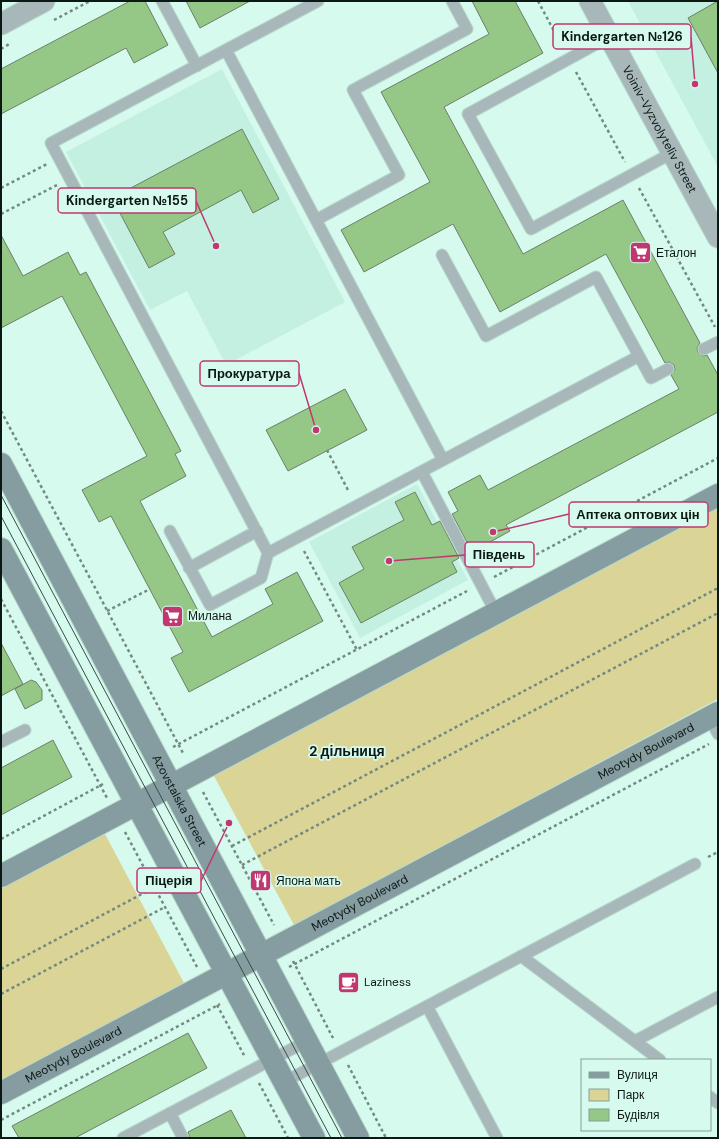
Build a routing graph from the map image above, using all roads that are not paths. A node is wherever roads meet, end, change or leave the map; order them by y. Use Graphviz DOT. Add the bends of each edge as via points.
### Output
graph roads {
  1 [pos="162,1"];
  2 [pos="318,1"];
  3 [pos="452,1"];
  4 [pos="590,1"];
  5 [pos="35,3"];
  6 [pos="1,24"];
  7 [pos="609,37"];
  8 [pos="226,50"];
  9 [pos="197,66"];
  10 [pos="672,153"];
  11 [pos="316,220"];
  12 [pos="718,238"];
  13 [pos="442,255"];
  14 [pos="718,342"];
  15 [pos="704,349"];
  16 [pos="639,356"];
  17 [pos="668,369"];
  18 [pos="443,460"];
  19 [pos="1,464"];
  20 [pos="422,472"];
  21 [pos="718,495"];
  22 [pos="170,531"];
  23 [pos="257,531"];
  24 [pos="1,549"];
  25 [pos="268,553"];
  26 [pos="189,568"];
  27 [pos="496,613"];
  28 [pos="715,721"];
  29 [pos="25,730"];
  30 [pos="1,742"];
  31 [pos="172,785"];
  32 [pos="136,804"];
  33 [pos="696,864"];
  34 [pos="1,876"];
  35 [pos="262,955"];
  36 [pos="521,956"];
  37 [pos="227,973"];
  38 [pos="718,997"];
  39 [pos="427,1006"];
  40 [pos="307,1041"];
  41 [pos="635,1041"];
  42 [pos="272,1059"];
  43 [pos="659,1059"];
  44 [pos="319,1064"];
  45 [pos="284,1082"];
  46 [pos="1,1093"];
  47 [pos="170,1113"];
  48 [pos="123,1138"];
  49 [pos="183,1138"];
  50 [pos="314,1138"];
  51 [pos="358,1138"];
  52 [pos="497,1138"];
  1 -- 9 [label="lane"];
  2 -- 8 [label="lane"];
  3 -- 11 [label="lane" via="467,29 353,90 399,175"];
  4 -- 7 [label="street, Voiniv-Vyzvolyteliv Street"];
  5 -- 6 [label="street"];
  7 -- 10 [label="street, Voiniv-Vyzvolyteliv Street"];
  7 -- 10 [label="lane" via="468,114 531,230"];
  8 -- 9 [label="lane"];
  8 -- 11 [label="lane"];
  9 -- 23 [label="lane" via="51,143"];
  10 -- 12 [label="street, Voiniv-Vyzvolyteliv Street"];
  11 -- 18 [label="lane"];
  13 -- 16 [label="lane" via="486,336 596,277"];
  14 -- 15 [label="lane"];
  16 -- 17 [label="lane" via="651,378"];
  16 -- 18 [label="lane"];
  18 -- 20 [label="lane"];
  19 -- 31 [label="street, Azovstalska Street"];
  20 -- 25 [label="lane"];
  20 -- 27 [label="lane"];
  21 -- 27 [label="street"];
  22 -- 26 [label="lane"];
  23 -- 25 [label="lane"];
  23 -- 26 [label="lane"];
  24 -- 32 [label="street"];
  25 -- 26 [label="lane" via="261,578 210,605"];
  27 -- 31 [label="street"];
  28 -- 35 [label="street, Meotydy Boulevard"];
  29 -- 30 [label="lane"];
  31 -- 32 [label="street"];
  31 -- 35 [label="street, Azovstalska Street"];
  32 -- 34 [label="street"];
  32 -- 37 [label="street"];
  33 -- 36 [label="lane"];
  35 -- 37 [label="street, Meotydy Boulevard"];
  35 -- 40 [label="street, Azovstalska Street"];
  36 -- 39 [label="lane"];
  36 -- 41 [label="lane"];
  37 -- 42 [label="street"];
  37 -- 46 [label="street, Meotydy Boulevard"];
  38 -- 41 [label="lane"];
  39 -- 44 [label="lane"];
  39 -- 52 [label="lane"];
  40 -- 42 [label="lane"];
  40 -- 44 [label="street, Azovstalska Street"];
  41 -- 43 [label="lane"];
  42 -- 45 [label="street"];
  42 -- 47 [label="lane"];
  44 -- 45 [label="lane"];
  44 -- 51 [label="street, Azovstalska Street"];
  45 -- 50 [label="street"];
  47 -- 48 [label="lane"];
  47 -- 49 [label="lane"];
}
